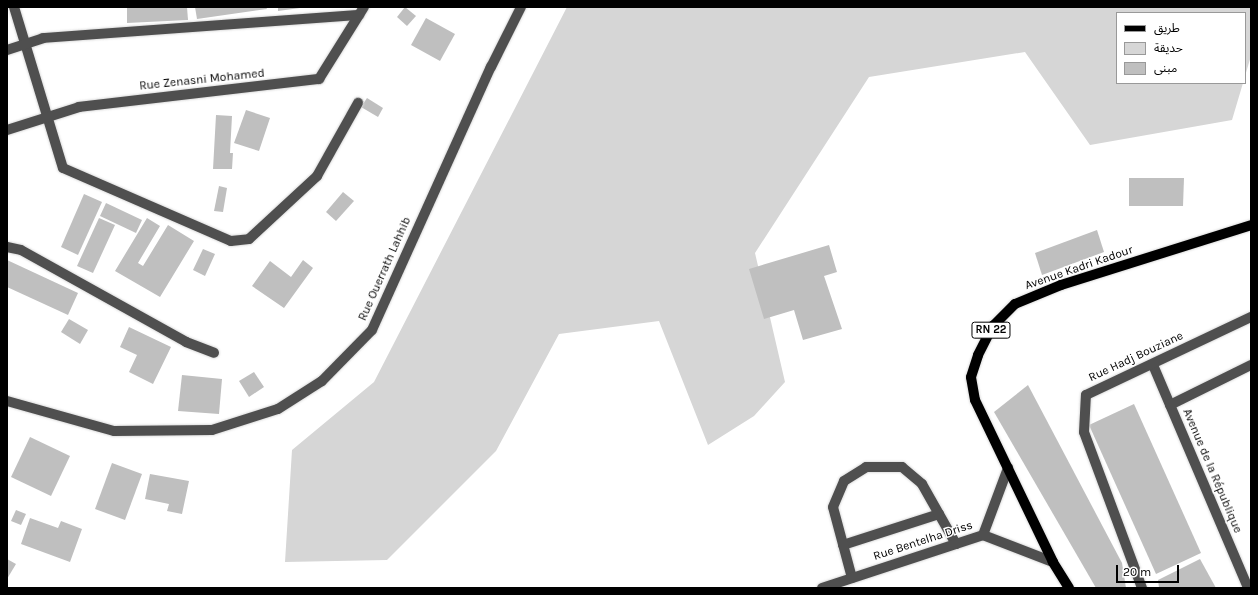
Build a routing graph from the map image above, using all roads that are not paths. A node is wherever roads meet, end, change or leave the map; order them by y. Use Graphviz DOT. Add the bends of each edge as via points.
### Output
graph roads {
  1 [pos="14,7"];
  2 [pos="521,7"];
  3 [pos="362,11"];
  4 [pos="25,44"];
  5 [pos="7,50"];
  6 [pos="358,103"];
  7 [pos="46,117"];
  8 [pos="7,130"];
  9 [pos="1251,225"];
  10 [pos="7,247"];
  11 [pos="1251,317"];
  12 [pos="214,353"];
  13 [pos="1153,365"];
  14 [pos="1251,365"];
  15 [pos="7,401"];
  16 [pos="1170,405"];
  17 [pos="1008,468"];
  18 [pos="939,514"];
  19 [pos="983,535"];
  20 [pos="956,544"];
  21 [pos="843,545"];
  22 [pos="1053,562"];
  23 [pos="852,578"];
  24 [pos="822,588"];
  25 [pos="1069,588"];
  26 [pos="1142,588"];
  27 [pos="1248,588"];
  1 -- 4 [label="street"];
  2 -- 15 [label="street, Rue Ouerrath Lahhib" via="490,67 372,330 322,381 278,409 212,430 114,431"];
  3 -- 4 [label="street" via="43,38"];
  3 -- 7 [label="street, Rue Zenasni Mohamed" via="319,79 79,107"];
  4 -- 5 [label="street"];
  4 -- 7 [label="street"];
  6 -- 7 [label="street" via="317,176 249,239 230,241 63,168"];
  7 -- 8 [label="street, Rue Zenasni Mohamed"];
  9 -- 17 [label="main road, Avenue Kadri Kadour / RN 22" via="1061,285 1016,304 999,320 978,355 971,377 975,400"];
  10 -- 12 [label="street" via="21,250 186,342"];
  11 -- 13 [label="street, Rue Hadj Bouziane"];
  13 -- 16 [label="street, Avenue de la République"];
  13 -- 26 [label="street, Rue Hadj Bouziane" via="1086,395 1084,432"];
  14 -- 16 [label="street"];
  16 -- 27 [label="street, Avenue de la République"];
  17 -- 19 [label="street"];
  17 -- 22 [label="main road, Avenue Kadri Kadour / RN 22"];
  18 -- 20 [label="street"];
  18 -- 21 [label="street"];
  18 -- 21 [label="street" via="922,484 902,467 866,467 844,481 833,507"];
  19 -- 20 [label="street, Rue Bentelha Driss"];
  19 -- 22 [label="street, Rue Bentelha Driss"];
  20 -- 23 [label="street, Rue Bentelha Driss"];
  21 -- 23 [label="street"];
  22 -- 25 [label="main road, Avenue Kadri Kadour / RN 22"];
  23 -- 24 [label="street, Rue Bentelha Driss"];
}
